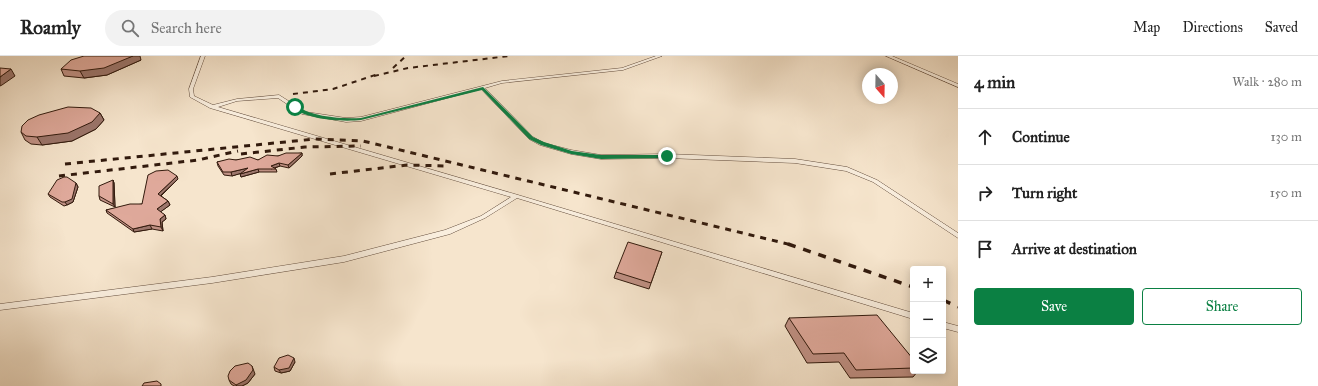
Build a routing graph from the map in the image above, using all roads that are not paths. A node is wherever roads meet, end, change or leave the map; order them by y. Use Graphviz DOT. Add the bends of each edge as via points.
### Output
graph roads {
  1 [pos="203,56"];
  2 [pos="660,56"];
  3 [pos="888,56"];
  4 [pos="958,86"];
  5 [pos="483,89"];
  6 [pos="212,107"];
  7 [pos="516,196"];
  8 [pos="958,236"];
  9 [pos="0,307"];
  10 [pos="910,315"];
  11 [pos="946,326"];
  12 [pos="958,329"];
  1 -- 6 [label="lane" via="191,89 192,97"];
  2 -- 5 [label="lane" via="623,68 513,81"];
  3 -- 4 [label="lane"];
  5 -- 6 [label="lane" via="374,116 346,120 304,113 279,96 237,100"];
  5 -- 8 [label="lane" via="531,138 542,144 601,157 667,156 795,161 847,170 875,181"];
  6 -- 7 [label="lane"];
  7 -- 9 [label="lane" via="483,217 447,232 344,259 212,280"];
  7 -- 10 [label="lane"];
  11 -- 12 [label="lane"];
}
